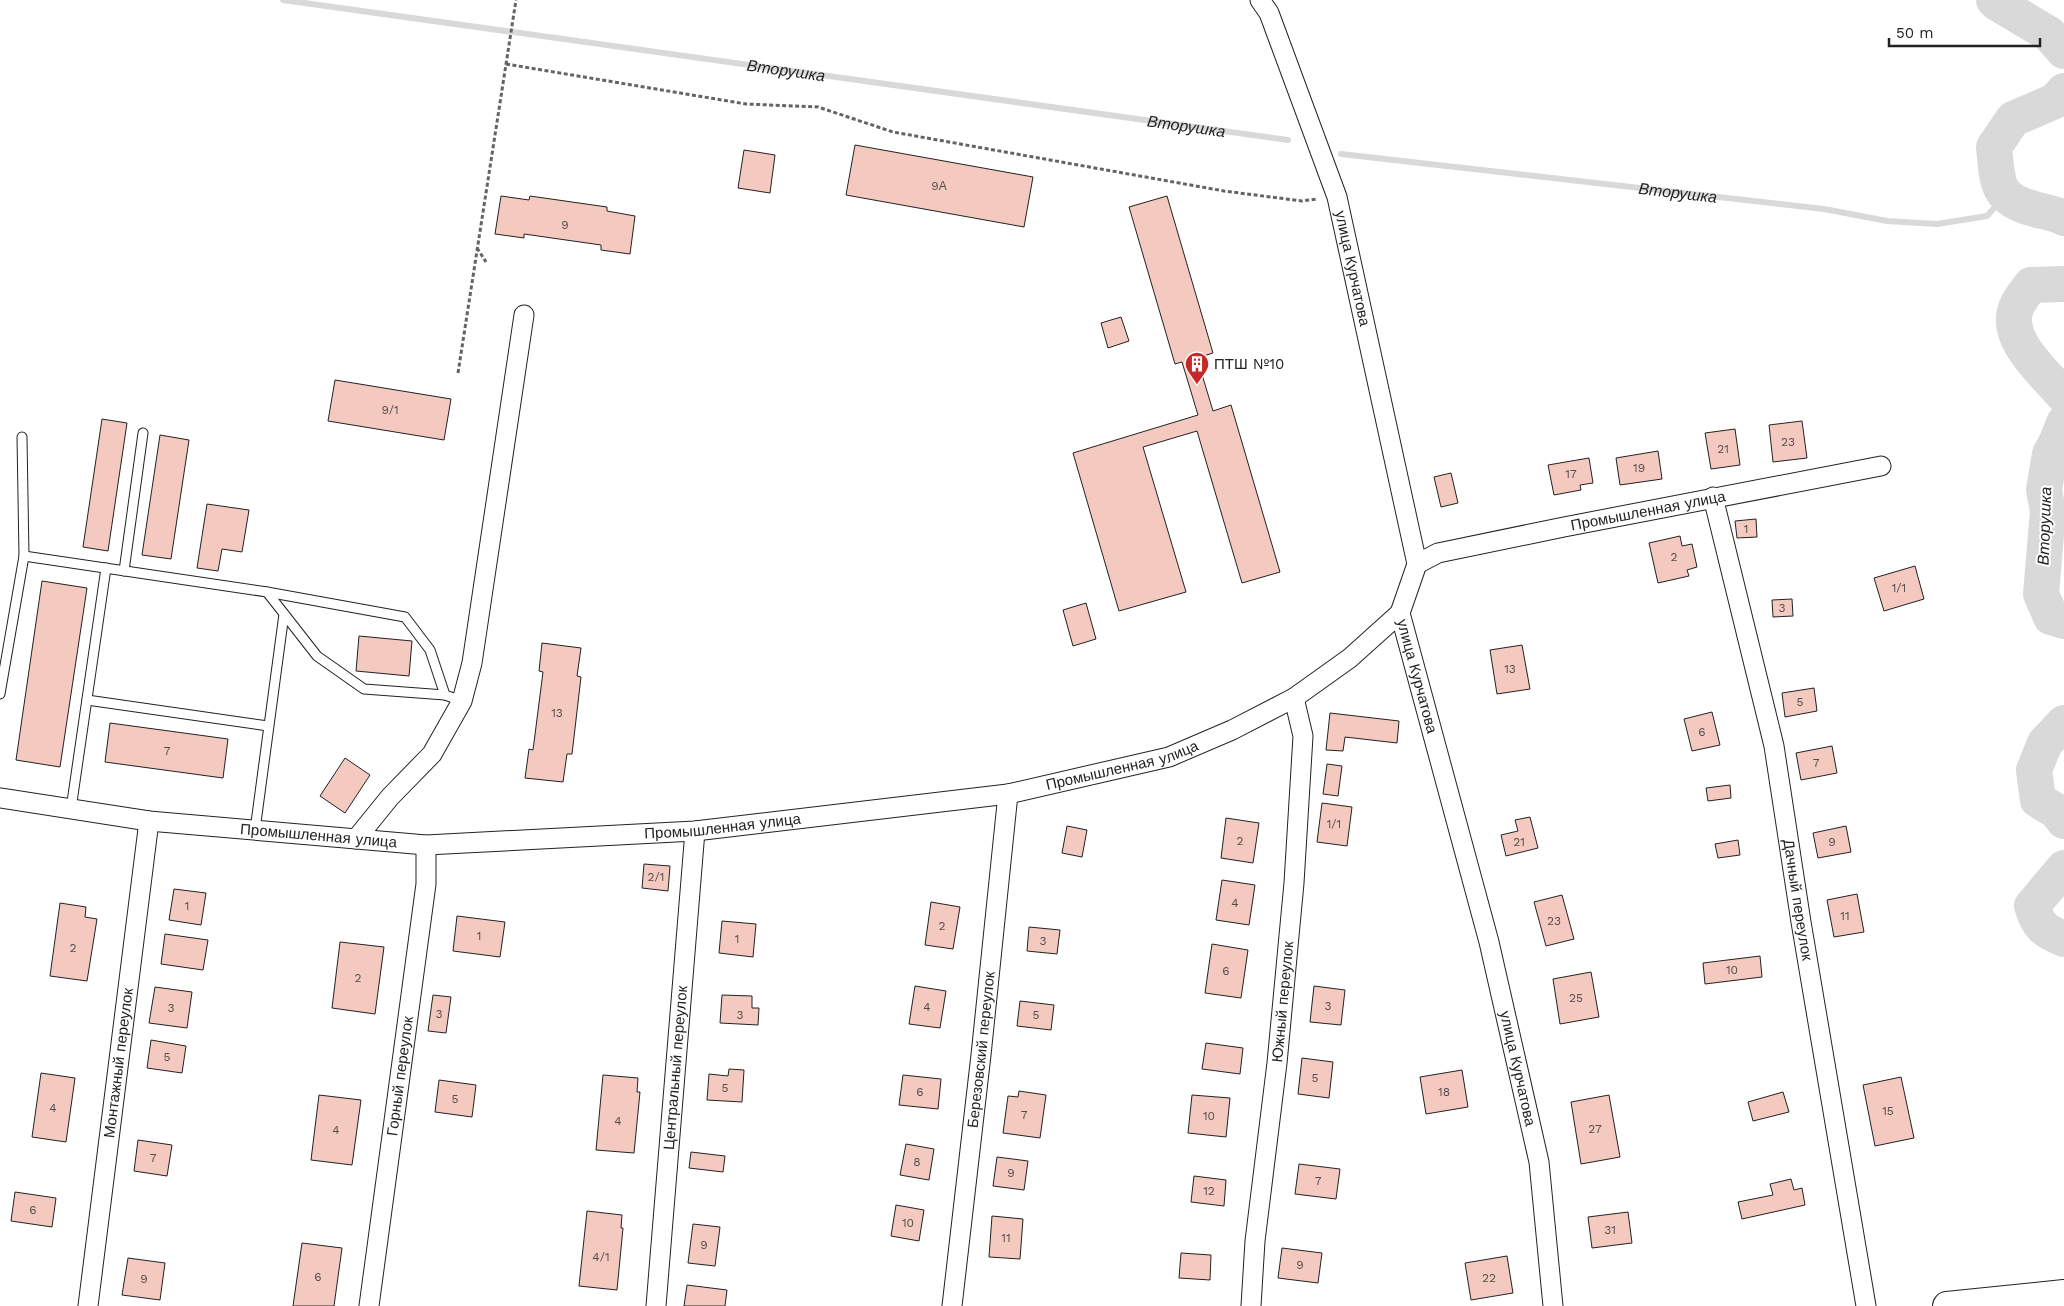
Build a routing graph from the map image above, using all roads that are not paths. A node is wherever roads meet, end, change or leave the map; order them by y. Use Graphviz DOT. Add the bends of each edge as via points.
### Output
graph roads {
  1 [pos="1260,0"];
  2 [pos="524,315"];
  3 [pos="143,433"];
  4 [pos="22,437"];
  5 [pos="1882,466"];
  6 [pos="1713,497"];
  7 [pos="24,556"];
  8 [pos="1416,564"];
  9 [pos="106,568"];
  10 [pos="124,571"];
  11 [pos="267,592"];
  12 [pos="1400,613"];
  13 [pos="284,614"];
  14 [pos="0,694"];
  15 [pos="453,698"];
  16 [pos="1294,698"];
  17 [pos="87,700"];
  18 [pos="268,726"];
  19 [pos="1008,794"];
  20 [pos="0,798"];
  21 [pos="71,809"];
  22 [pos="149,821"];
  23 [pos="255,830"];
  24 [pos="695,831"];
  25 [pos="356,839"];
  26 [pos="426,846"];
  27 [pos="2064,1294"];
  28 [pos="88,1306"];
  29 [pos="369,1306"];
  30 [pos="656,1306"];
  31 [pos="952,1306"];
  32 [pos="1251,1306"];
  33 [pos="1553,1306"];
  34 [pos="1866,1306"];
  35 [pos="1946,1306"];
  1 -- 8 [label="street, улица Курчатова" via="1270,13 1337,197"];
  2 -- 15 [label="street" via="472,663"];
  3 -- 10 [label="lane"];
  4 -- 7 [label="lane"];
  5 -- 6 [label="street, Промышленная улица"];
  6 -- 8 [label="street, Промышленная улица" via="1438,553"];
  6 -- 34 [label="street, Дачный переулок" via="1774,746"];
  7 -- 9 [label="lane"];
  7 -- 14 [label="lane"];
  8 -- 12 [label="street, улица Курчатова"];
  9 -- 10 [label="lane"];
  9 -- 17 [label="lane"];
  10 -- 11 [label="lane"];
  11 -- 13 [label="lane"];
  11 -- 15 [label="lane" via="405,617 430,650"];
  12 -- 16 [label="street, Промышленная улица" via="1350,658"];
  12 -- 33 [label="street, улица Курчатова" via="1489,942 1539,1162"];
  13 -- 15 [label="lane" via="317,656 364,689"];
  13 -- 18 [label="lane"];
  15 -- 25 [label="street" via="432,754 390,797"];
  16 -- 19 [label="street, Промышленная улица" via="1170,757"];
  16 -- 32 [label="street, Южный переулок" via="1303,736 1294,883"];
  17 -- 18 [label="lane"];
  17 -- 21 [label="lane"];
  18 -- 23 [label="lane"];
  19 -- 24 [label="street, Промышленная улица"];
  19 -- 31 [label="street, Березовский переулок"];
  20 -- 21 [label="street, Промышленная улица"];
  21 -- 22 [label="street, Промышленная улица"];
  22 -- 23 [label="street, Промышленная улица"];
  22 -- 28 [label="street, Монтажный переулок"];
  23 -- 25 [label="street, Промышленная улица"];
  24 -- 26 [label="street, Промышленная улица"];
  24 -- 30 [label="street, Центральный переулок"];
  25 -- 26 [label="street, Промышленная улица"];
  26 -- 29 [label="street, Горный переулок" via="426,884"];
  27 -- 35 [label="main road"];
}
